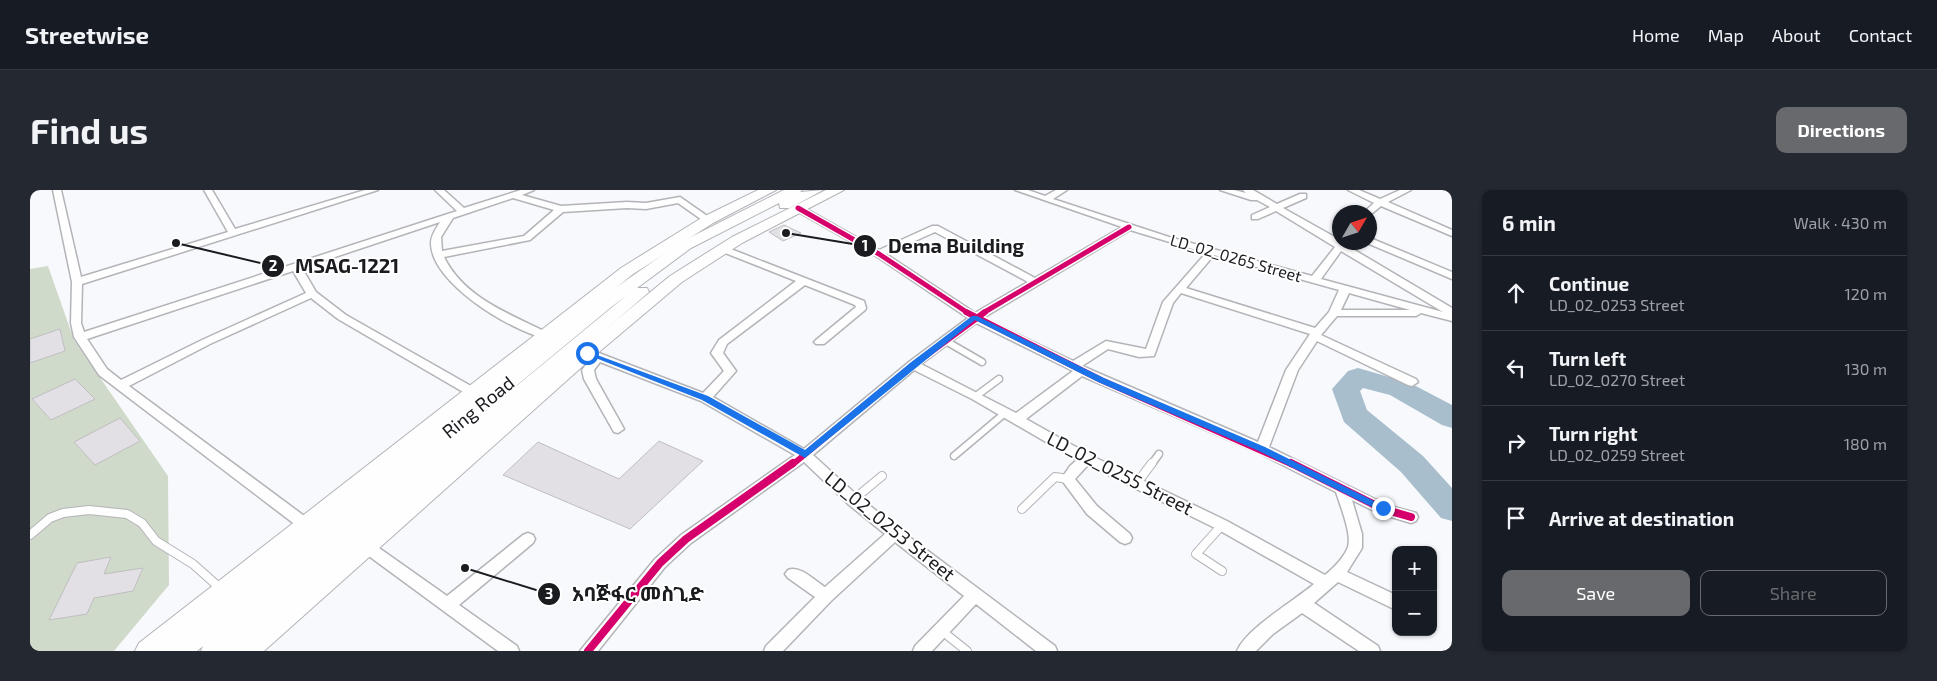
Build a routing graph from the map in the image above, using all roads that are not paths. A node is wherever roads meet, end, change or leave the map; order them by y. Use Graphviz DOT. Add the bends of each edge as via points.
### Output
graph roads {
  1 [pos="57,190"];
  2 [pos="208,190"];
  3 [pos="374,190"];
  4 [pos="439,190"];
  5 [pos="530,190"];
  6 [pos="769,190"];
  7 [pos="816,190"];
  8 [pos="837,190"];
  9 [pos="1019,190"];
  10 [pos="1063,190"];
  11 [pos="1224,190"];
  12 [pos="1246,190"];
  13 [pos="1352,190"];
  14 [pos="1406,190"];
  15 [pos="514,196"];
  16 [pos="1303,196"];
  17 [pos="797,199"];
  18 [pos="1046,199"];
  19 [pos="1262,200"];
  20 [pos="1379,203"];
  21 [pos="1276,208"];
  22 [pos="562,209"];
  23 [pos="463,212"];
  24 [pos="449,217"];
  25 [pos="1255,217"];
  26 [pos="708,220"];
  27 [pos="1129,228"];
  28 [pos="233,233"];
  29 [pos="1452,233"];
  30 [pos="1332,239"];
  31 [pos="1377,244"];
  32 [pos="723,248"];
  33 [pos="1337,250"];
  34 [pos="1351,250"];
  35 [pos="1005,252"];
  36 [pos="1212,252"];
  37 [pos="879,254"];
  38 [pos="439,255"];
  39 [pos="992,258"];
  40 [pos="296,267"];
  41 [pos="1452,276"];
  42 [pos="803,281"];
  43 [pos="1314,281"];
  44 [pos="77,282"];
  45 [pos="1035,282"];
  46 [pos="1178,289"];
  47 [pos="1345,289"];
  48 [pos="312,294"];
  49 [pos="1334,313"];
  50 [pos="1428,313"];
  51 [pos="1452,313"];
  52 [pos="975,318"];
  53 [pos="1452,318"];
  54 [pos="1316,334"];
  55 [pos="544,335"];
  56 [pos="80,337"];
  57 [pos="944,340"];
  58 [pos="820,342"];
  59 [pos="592,356"];
  60 [pos="982,362"];
  61 [pos="913,365"];
  62 [pos="1078,368"];
  63 [pos="999,379"];
  64 [pos="1412,382"];
  65 [pos="119,386"];
  66 [pos="474,393"];
  67 [pos="976,396"];
  68 [pos="705,398"];
  69 [pos="1011,416"];
  70 [pos="618,429"];
  71 [pos="1262,449"];
  72 [pos="1159,454"];
  73 [pos="805,455"];
  74 [pos="954,456"];
  75 [pos="1087,458"];
  76 [pos="882,476"];
  77 [pos="1068,479"];
  78 [pos="1137,483"];
  79 [pos="1342,488"];
  80 [pos="853,500"];
  81 [pos="1022,509"];
  82 [pos="1411,517"];
  83 [pos="306,525"];
  84 [pos="1222,525"];
  85 [pos="895,534"];
  86 [pos="30,535"];
  87 [pos="528,538"];
  88 [pos="1125,538"];
  89 [pos="367,547"];
  90 [pos="1222,571"];
  91 [pos="793,574"];
  92 [pos="1332,579"];
  93 [pos="223,591"];
  94 [pos="976,594"];
  95 [pos="826,596"];
  96 [pos="1392,602"];
  97 [pos="449,604"];
  98 [pos="1302,604"];
  99 [pos="941,630"];
  100 [pos="148,651"];
  101 [pos="178,651"];
  102 [pos="214,651"];
  103 [pos="245,651"];
  104 [pos="512,651"];
  105 [pos="588,651"];
  106 [pos="772,651"];
  107 [pos="922,651"];
  108 [pos="966,651"];
  109 [pos="1049,651"];
  110 [pos="1245,651"];
  111 [pos="1372,651"];
  1 -- 44 [label="street"];
  2 -- 28 [label="street"];
  3 -- 28 [label="street"];
  4 -- 23 [label="street"];
  5 -- 15 [label="street"];
  6 -- 26 [label="main road"];
  7 -- 102 [label="main road, Ring Road" via="710,243 635,296"];
  8 -- 17 [label="main road"];
  9 -- 18 [label="street, LD_02_0265 Street"];
  10 -- 18 [label="street"];
  11 -- 19 [label="street"];
  12 -- 19 [label="street"];
  13 -- 20 [label="street"];
  14 -- 20 [label="street"];
  15 -- 22 [label="street"];
  15 -- 23 [label="street"];
  16 -- 21 [label="street"];
  17 -- 32 [label="main road"];
  17 -- 37 [label="street"];
  17 -- 101 [label="main road, Ring Road" via="713,229 657,264"];
  18 -- 27 [label="street, LD_02_0265 Street"];
  19 -- 21 [label="street"];
  20 -- 29 [label="street"];
  21 -- 25 [label="street"];
  21 -- 30 [label="street"];
  22 -- 26 [label="street" via="646,206 680,200"];
  22 -- 38 [label="street" via="527,238"];
  23 -- 24 [label="street"];
  24 -- 38 [label="street" via="437,236"];
  24 -- 40 [label="street"];
  26 -- 55 [label="main road" via="627,271"];
  27 -- 36 [label="street, LD_02_0265 Street"];
  27 -- 45 [label="street"];
  28 -- 44 [label="street"];
  31 -- 41 [label="street"];
  32 -- 42 [label="street"];
  32 -- 59 [label="main road" via="676,279"];
  33 -- 43 [label="street"];
  34 -- 51 [label="street"];
  35 -- 39 [label="street"];
  36 -- 43 [label="street, LD_02_0265 Street"];
  36 -- 46 [label="street"];
  37 -- 39 [label="street" via="935,228"];
  37 -- 52 [label="street"];
  38 -- 55 [label="street" via="449,275 464,292"];
  39 -- 45 [label="street"];
  40 -- 48 [label="street"];
  40 -- 56 [label="street"];
  42 -- 58 [label="street" via="862,306"];
  42 -- 68 [label="street" via="717,349 717,354 730,371"];
  43 -- 47 [label="street, LD_02_0265 Street"];
  44 -- 56 [label="street" via="76,323"];
  45 -- 52 [label="street"];
  46 -- 54 [label="street"];
  46 -- 62 [label="street" via="1168,302 1150,353 1106,345"];
  47 -- 49 [label="street"];
  47 -- 50 [label="street, LD_02_0265 Street"];
  48 -- 65 [label="street"];
  48 -- 66 [label="street" via="342,317"];
  49 -- 50 [label="street, LD_02_0265 Street"];
  49 -- 54 [label="street"];
  50 -- 53 [label="street, LD_02_0265 Street"];
  52 -- 57 [label="street"];
  52 -- 62 [label="street"];
  54 -- 64 [label="street"];
  54 -- 71 [label="street" via="1292,370"];
  55 -- 66 [label="main road"];
  56 -- 65 [label="street" via="103,372"];
  57 -- 60 [label="lane"];
  57 -- 61 [label="street"];
  59 -- 68 [label="street, LD_02_0253 Street"];
  59 -- 70 [label="street" via="588,370 590,379"];
  59 -- 89 [label="main road"];
  61 -- 67 [label="street, LD_02_0255 Street"];
  61 -- 73 [label="street"];
  62 -- 69 [label="street"];
  62 -- 71 [label="street"];
  63 -- 67 [label="lane"];
  65 -- 83 [label="street"];
  66 -- 83 [label="main road"];
  67 -- 69 [label="street, LD_02_0255 Street"];
  68 -- 73 [label="street, LD_02_0253 Street"];
  69 -- 74 [label="lane"];
  69 -- 75 [label="street, LD_02_0255 Street"];
  71 -- 79 [label="street"];
  72 -- 78 [label="lane"];
  73 -- 80 [label="street, LD_02_0253 Street"];
  73 -- 105 [label="street" via="686,539 660,563"];
  75 -- 77 [label="street"];
  75 -- 78 [label="street, LD_02_0255 Street"];
  76 -- 80 [label="lane"];
  77 -- 81 [label="lane" via="1054,477"];
  77 -- 88 [label="street" via="1092,510"];
  78 -- 84 [label="street, LD_02_0255 Street"];
  79 -- 82 [label="street" via="1383,508"];
  79 -- 92 [label="street" via="1355,534 1355,548"];
  80 -- 85 [label="street, LD_02_0253 Street"];
  83 -- 93 [label="main road"];
  84 -- 90 [label="lane" via="1196,554"];
  84 -- 92 [label="street, LD_02_0255 Street"];
  85 -- 94 [label="street, LD_02_0253 Street"];
  85 -- 95 [label="street"];
  86 -- 93 [label="lane" via="50,518 63,513 89,510 127,514"];
  87 -- 97 [label="street"];
  89 -- 97 [label="street"];
  89 -- 103 [label="main road"];
  91 -- 95 [label="street"];
  92 -- 96 [label="street, LD_02_0255 Street"];
  92 -- 98 [label="street"];
  93 -- 100 [label="main road"];
  94 -- 99 [label="street"];
  94 -- 109 [label="street, LD_02_0253 Street"];
  95 -- 106 [label="street"];
  97 -- 104 [label="street"];
  98 -- 110 [label="street" via="1266,629"];
  98 -- 111 [label="street"];
  99 -- 107 [label="street"];
  99 -- 108 [label="lane"];
}
